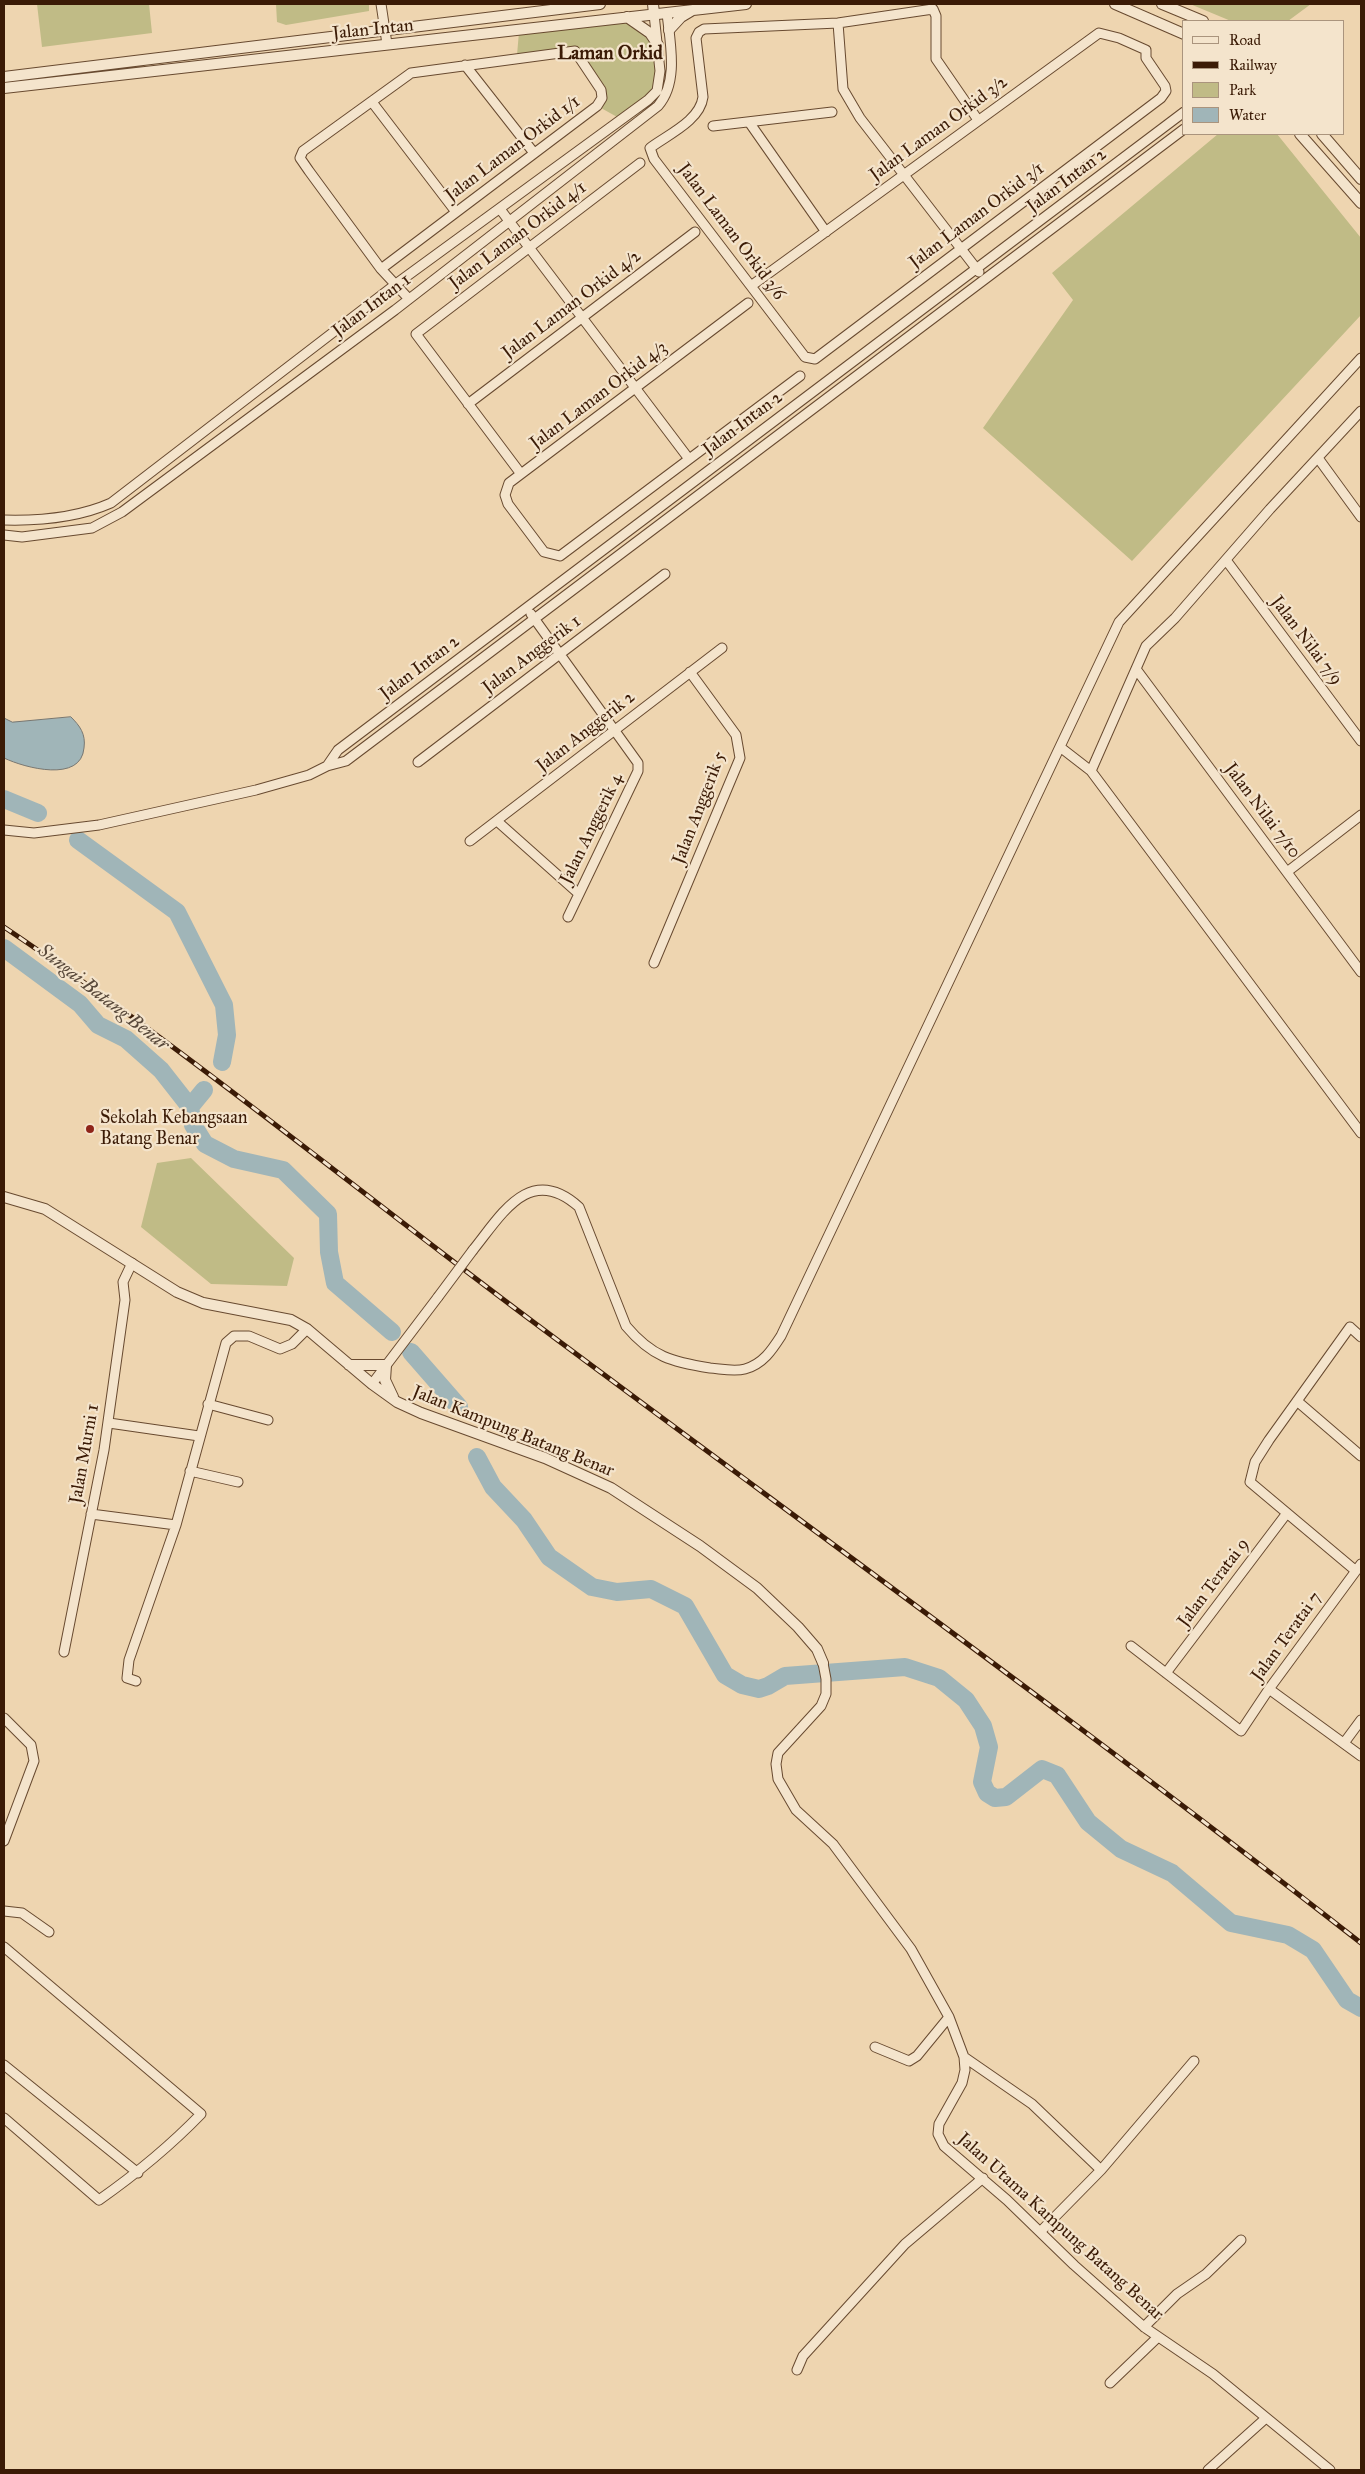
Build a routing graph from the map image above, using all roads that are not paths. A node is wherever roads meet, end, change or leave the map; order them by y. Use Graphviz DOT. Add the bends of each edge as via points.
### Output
graph roads {
  1 [pos="381,4"];
  2 [pos="600,4"];
  3 [pos="746,4"];
  4 [pos="1115,4"];
  5 [pos="1162,4"];
  6 [pos="667,8"];
  7 [pos="653,9"];
  8 [pos="694,10"];
  9 [pos="627,17"];
  10 [pos="1201,20"];
  11 [pos="838,23"];
  12 [pos="385,30"];
  13 [pos="669,30"];
  14 [pos="1182,33"];
  15 [pos="387,44"];
  16 [pos="658,45"];
  17 [pos="1146,58"];
  18 [pos="465,65"];
  19 [pos="4,77"];
  20 [pos="4,88"];
  21 [pos="372,102"];
  22 [pos="832,112"];
  23 [pos="1182,114"];
  24 [pos="978,120"];
  25 [pos="749,122"];
  26 [pos="713,126"];
  27 [pos="1182,131"];
  28 [pos="1301,135"];
  29 [pos="1323,135"];
  30 [pos="534,154"];
  31 [pos="640,163"];
  32 [pos="903,176"];
  33 [pos="1361,179"];
  34 [pos="1361,203"];
  35 [pos="500,209"];
  36 [pos="456,212"];
  37 [pos="510,222"];
  38 [pos="695,232"];
  39 [pos="826,232"];
  40 [pos="530,249"];
  41 [pos="961,249"];
  42 [pos="381,269"];
  43 [pos="977,270"];
  44 [pos="985,279"];
  45 [pos="396,284"];
  46 [pos="751,286"];
  47 [pos="409,299"];
  48 [pos="748,303"];
  49 [pos="582,318"];
  50 [pos="781,326"];
  51 [pos="1361,358"];
  52 [pos="800,376"];
  53 [pos="636,389"];
  54 [pos="468,404"];
  55 [pos="1361,411"];
  56 [pos="689,458"];
  57 [pos="1318,458"];
  58 [pos="521,474"];
  59 [pos="1361,517"];
  60 [pos="4,520"];
  61 [pos="4,535"];
  62 [pos="1226,560"];
  63 [pos="665,574"];
  64 [pos="526,608"];
  65 [pos="534,619"];
  66 [pos="722,648"];
  67 [pos="560,654"];
  68 [pos="1136,669"];
  69 [pos="690,672"];
  70 [pos="616,730"];
  71 [pos="1361,741"];
  72 [pos="1060,747"];
  73 [pos="418,762"];
  74 [pos="328,766"];
  75 [pos="1091,771"];
  76 [pos="1361,816"];
  77 [pos="497,821"];
  78 [pos="4,830"];
  79 [pos="470,841"];
  80 [pos="1286,872"];
  81 [pos="579,894"];
  82 [pos="568,917"];
  83 [pos="654,963"];
  84 [pos="1361,972"];
  85 [pos="1361,1132"];
  86 [pos="4,1197"];
  87 [pos="132,1263"];
  88 [pos="307,1329"];
  89 [pos="1361,1336"];
  90 [pos="349,1365"];
  91 [pos="386,1365"];
  92 [pos="372,1384"];
  93 [pos="1297,1401"];
  94 [pos="398,1402"];
  95 [pos="208,1404"];
  96 [pos="268,1420"];
  97 [pos="109,1423"];
  98 [pos="199,1436"];
  99 [pos="1361,1456"];
  100 [pos="190,1471"];
  101 [pos="238,1482"];
  102 [pos="1287,1513"];
  103 [pos="91,1514"];
  104 [pos="176,1525"];
  105 [pos="1358,1568"];
  106 [pos="1131,1646"];
  107 [pos="64,1652"];
  108 [pos="824,1663"];
  109 [pos="1166,1673"];
  110 [pos="136,1681"];
  111 [pos="1269,1688"];
  112 [pos="4,1718"];
  113 [pos="1361,1720"];
  114 [pos="1344,1743"];
  115 [pos="1361,1756"];
  116 [pos="4,1841"];
  117 [pos="4,1911"];
  118 [pos="49,1932"];
  119 [pos="4,1947"];
  120 [pos="949,2017"];
  121 [pos="875,2047"];
  122 [pos="964,2058"];
  123 [pos="1194,2061"];
  124 [pos="4,2065"];
  125 [pos="4,2118"];
  126 [pos="1101,2170"];
  127 [pos="138,2173"];
  128 [pos="983,2178"];
  129 [pos="1041,2231"];
  130 [pos="1241,2240"];
  131 [pos="1144,2327"];
  132 [pos="1158,2337"];
  133 [pos="797,2370"];
  134 [pos="1110,2383"];
  135 [pos="1266,2418"];
  136 [pos="1208,2470"];
  137 [pos="1330,2470"];
  1 -- 12 [label="street"];
  2 -- 12 [label="street, Jalan Intan"];
  3 -- 8 [label="street, Jalan Intan"];
  4 -- 14 [label="street"];
  5 -- 10 [label="street"];
  6 -- 7 [label="street, Jalan Intan"];
  6 -- 8 [label="street, Jalan Intan"];
  6 -- 13 [label="street, Jalan Intan 1"];
  7 -- 9 [label="street, Jalan Intan"];
  7 -- 16 [label="street, Jalan Intan 1"];
  8 -- 13 [label="street" via="681,17"];
  9 -- 15 [label="street, Jalan Intan"];
  9 -- 16 [label="street" via="650,33"];
  11 -- 24 [label="street" via="933,9 936,16 936,59"];
  11 -- 32 [label="street" via="843,89"];
  11 -- 46 [label="street, Jalan Laman Orkid 3/6" via="704,29 699,32 696,38 702,106 685,123 650,148 654,159"];
  12 -- 15 [label="street"];
  12 -- 19 [label="street, Jalan Intan"];
  13 -- 37 [label="street, Jalan Intan 1" via="671,69 666,98"];
  15 -- 20 [label="street, Jalan Intan"];
  16 -- 35 [label="street, Jalan Intan 1" via="660,71 657,91"];
  17 -- 24 [label="street, Jalan Laman Orkid 3/2" via="1146,50 1099,33"];
  17 -- 41 [label="street, Jalan Laman Orkid 3/1" via="1165,86 1162,98"];
  18 -- 21 [label="street, Jalan Laman Orkid 1/1" via="411,73"];
  18 -- 30 [label="street"];
  18 -- 30 [label="street, Jalan Laman Orkid 1/1" via="575,51 597,81 602,98 597,106"];
  21 -- 36 [label="street"];
  21 -- 42 [label="street, Jalan Laman Orkid 1/1" via="303,151 300,158"];
  22 -- 25 [label="street"];
  23 -- 43 [label="street, Jalan Intan 2"];
  24 -- 32 [label="street, Jalan Laman Orkid 3/2"];
  25 -- 26 [label="street"];
  25 -- 39 [label="street"];
  27 -- 44 [label="street, Jalan Intan 2"];
  28 -- 34 [label="street"];
  29 -- 33 [label="street"];
  30 -- 36 [label="street, Jalan Laman Orkid 1/1"];
  31 -- 40 [label="street, Jalan Laman Orkid 4/1"];
  32 -- 39 [label="street, Jalan Laman Orkid 3/2"];
  32 -- 41 [label="street"];
  35 -- 37 [label="street"];
  35 -- 45 [label="street, Jalan Intan 1"];
  36 -- 42 [label="street, Jalan Laman Orkid 1/1"];
  37 -- 40 [label="street"];
  37 -- 47 [label="street, Jalan Intan 1"];
  38 -- 49 [label="street, Jalan Laman Orkid 4/2"];
  39 -- 46 [label="street, Jalan Laman Orkid 3/2"];
  40 -- 49 [label="street"];
  40 -- 54 [label="street, Jalan Laman Orkid 4/1" via="416,334"];
  41 -- 43 [label="street"];
  41 -- 50 [label="street, Jalan Laman Orkid 3/1" via="815,359 805,357"];
  42 -- 45 [label="street"];
  43 -- 44 [label="street"];
  43 -- 64 [label="street, Jalan Intan 2"];
  44 -- 65 [label="street, Jalan Intan 2"];
  45 -- 47 [label="street"];
  45 -- 60 [label="street, Jalan Intan 1" via="111,503 94,511 69,516"];
  46 -- 50 [label="street, Jalan Laman Orkid 3/6"];
  47 -- 61 [label="street, Jalan Intan 1" via="122,512 92,528 22,538"];
  48 -- 53 [label="street, Jalan Laman Orkid 4/3"];
  49 -- 53 [label="street"];
  49 -- 54 [label="street, Jalan Laman Orkid 4/2"];
  51 -- 72 [label="street" via="1119,622"];
  52 -- 56 [label="street"];
  53 -- 56 [label="street"];
  53 -- 58 [label="street, Jalan Laman Orkid 4/3"];
  54 -- 58 [label="street"];
  55 -- 57 [label="street"];
  56 -- 58 [label="street, Jalan Laman Orkid 4/3" via="560,556 544,552 508,504 505,495 509,483"];
  57 -- 59 [label="street"];
  57 -- 62 [label="street"];
  62 -- 68 [label="street" via="1176,618 1146,646"];
  62 -- 71 [label="street, Jalan Nilai 7/9"];
  63 -- 67 [label="street, Jalan Anggerik 1"];
  64 -- 65 [label="street, Jalan Anggerik 4"];
  64 -- 74 [label="street, Jalan Intan 2" via="338,750"];
  65 -- 67 [label="street, Jalan Anggerik 4"];
  65 -- 74 [label="street, Jalan Intan 2" via="346,761"];
  66 -- 69 [label="street, Jalan Anggerik 2"];
  67 -- 70 [label="street, Jalan Anggerik 4"];
  67 -- 73 [label="street, Jalan Anggerik 1"];
  68 -- 75 [label="street"];
  68 -- 80 [label="street, Jalan Nilai 7/10"];
  69 -- 70 [label="street, Jalan Anggerik 2"];
  69 -- 83 [label="street, Jalan Anggerik 5" via="736,735 740,758"];
  70 -- 77 [label="street, Jalan Anggerik 2"];
  70 -- 81 [label="street, Jalan Anggerik 4" via="638,763 638,771"];
  72 -- 75 [label="street"];
  72 -- 91 [label="street, bridge" via="782,1336 771,1353 746,1369 732,1371 677,1363 658,1355 626,1326 579,1207 554,1191 532,1191 517,1197"];
  74 -- 78 [label="street, Jalan Intan 2" via="310,775 256,790 99,825 34,834"];
  75 -- 85 [label="street"];
  76 -- 80 [label="street"];
  77 -- 79 [label="street, Jalan Anggerik 2"];
  77 -- 81 [label="street"];
  80 -- 84 [label="street, Jalan Nilai 7/10"];
  81 -- 82 [label="street, Jalan Anggerik 4"];
  86 -- 87 [label="street, Jalan Kampung Batang Benar" via="45,1209"];
  87 -- 88 [label="street, Jalan Kampung Batang Benar" via="177,1292 203,1303 291,1320"];
  87 -- 97 [label="street, Jalan Murni 1" via="123,1282 125,1300"];
  88 -- 90 [label="street, Jalan Kampung Batang Benar"];
  88 -- 95 [label="street" via="292,1344 280,1349 249,1336 234,1336 226,1343"];
  89 -- 93 [label="street" via="1350,1327"];
  90 -- 91 [label="street"];
  90 -- 92 [label="street, Jalan Kampung Batang Benar"];
  91 -- 92 [label="street"];
  91 -- 94 [label="street" via="388,1390"];
  92 -- 94 [label="street, Jalan Kampung Batang Benar"];
  93 -- 99 [label="street"];
  93 -- 102 [label="street" via="1255,1462 1250,1482"];
  94 -- 108 [label="street, Jalan Kampung Batang Benar" via="545,1458 611,1488 758,1588 798,1627 817,1649"];
  95 -- 96 [label="street"];
  95 -- 98 [label="street"];
  97 -- 98 [label="street"];
  97 -- 103 [label="street, Jalan Murni 1"];
  98 -- 100 [label="street"];
  100 -- 101 [label="street"];
  100 -- 104 [label="street"];
  102 -- 105 [label="street"];
  102 -- 109 [label="street, Jalan Teratai 9"];
  103 -- 104 [label="street"];
  103 -- 107 [label="street, Jalan Murni 1"];
  104 -- 110 [label="street" via="129,1660 127,1678"];
  105 -- 111 [label="street, Jalan Teratai 7"];
  106 -- 109 [label="street"];
  108 -- 120 [label="street, Jalan Utama Kampung Batang Benar" via="826,1694 821,1706 778,1753 778,1779 796,1810 834,1844 910,1949"];
  109 -- 111 [label="street, Jalan Teratai 7" via="1241,1731"];
  111 -- 114 [label="street"];
  112 -- 116 [label="street" via="31,1745 34,1761"];
  113 -- 114 [label="street"];
  114 -- 115 [label="street"];
  117 -- 118 [label="street" via="22,1913"];
  119 -- 127 [label="street" via="201,2114"];
  120 -- 121 [label="street" via="909,2061"];
  120 -- 122 [label="street, Jalan Utama Kampung Batang Benar"];
  122 -- 126 [label="street" via="1032,2104"];
  122 -- 128 [label="street, Jalan Utama Kampung Batang Benar" via="962,2083 939,2124 938,2134 944,2146"];
  123 -- 126 [label="street"];
  124 -- 127 [label="street"];
  125 -- 127 [label="street" via="99,2200"];
  126 -- 129 [label="street"];
  128 -- 129 [label="street, Jalan Utama Kampung Batang Benar"];
  128 -- 133 [label="street" via="905,2244 803,2356"];
  129 -- 131 [label="street, Jalan Utama Kampung Batang Benar"];
  130 -- 131 [label="street" via="1206,2274 1177,2294"];
  131 -- 132 [label="street, Jalan Utama Kampung Batang Benar"];
  132 -- 134 [label="street"];
  132 -- 135 [label="street, Jalan Utama Kampung Batang Benar" via="1213,2374"];
  135 -- 136 [label="street"];
  135 -- 137 [label="street, Jalan Utama Kampung Batang Benar"];
}
